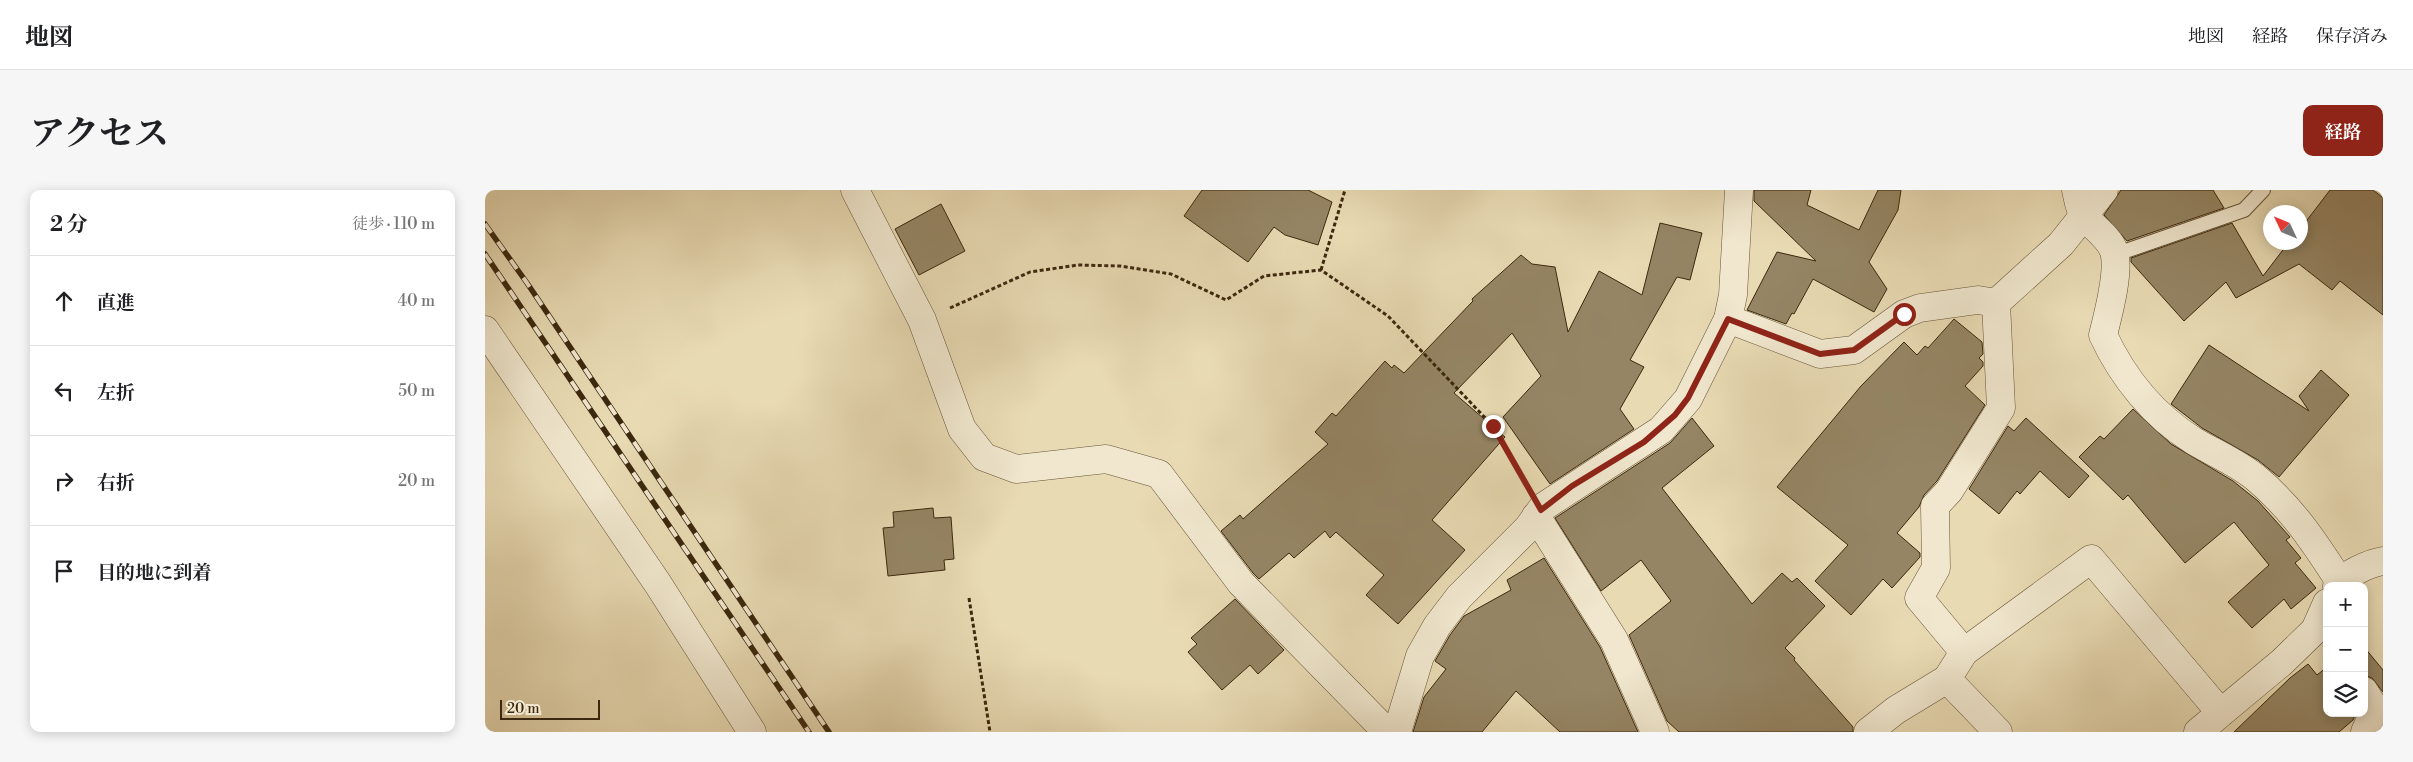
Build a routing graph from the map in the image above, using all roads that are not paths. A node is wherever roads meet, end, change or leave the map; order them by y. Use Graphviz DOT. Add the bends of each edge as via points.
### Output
graph roads {
  1 [pos="855,190"];
  2 [pos="1739,190"];
  3 [pos="2104,190"];
  4 [pos="2263,190"];
  5 [pos="2079,202"];
  6 [pos="2114,255"];
  7 [pos="1997,304"];
  8 [pos="1728,319"];
  9 [pos="485,330"];
  10 [pos="1539,513"];
  11 [pos="2383,561"];
  12 [pos="2348,582"];
  13 [pos="2323,583"];
  14 [pos="2323,616"];
  15 [pos="1964,652"];
  16 [pos="1947,679"];
  17 [pos="2368,697"];
  18 [pos="2220,712"];
  19 [pos="1658,731"];
  20 [pos="752,732"];
  21 [pos="1387,732"];
  22 [pos="1397,732"];
  23 [pos="1868,732"];
  24 [pos="1998,732"];
  25 [pos="2197,732"];
  26 [pos="2365,732"];
  1 -- 21 [label="street" via="922,320 962,429 984,457 1016,469 1106,459 1159,474 1241,583"];
  2 -- 8 [label="street" via="1733,295"];
  3 -- 5 [label="street"];
  4 -- 6 [label="lane" via="2245,210"];
  5 -- 6 [label="street"];
  5 -- 7 [label="street" via="2061,244"];
  6 -- 13 [label="street" via="2112,296 2103,335 2119,364 2162,418 2254,476 2284,502 2302,524"];
  7 -- 8 [label="street" via="1977,300 1920,308 1904,314 1854,350 1820,354"];
  7 -- 15 [label="street" via="2001,408 1949,490 1935,506 1936,568 1919,598"];
  8 -- 10 [label="street" via="1688,398 1675,415 1644,442 1572,486"];
  9 -- 20 [label="street" via="658,584"];
  10 -- 19 [label="street" via="1614,640"];
  10 -- 22 [label="street" via="1529,528 1459,597 1437,626 1420,656"];
  11 -- 12 [label="street" via="2357,571"];
  14 -- 18 [label="street" via="2302,643"];
  15 -- 16 [label="street"];
  15 -- 18 [label="street" via="2091,559"];
  16 -- 23 [label="street" via="1896,710"];
  16 -- 24 [label="street"];
  17 -- 26 [label="street" via="2375,709"];
  18 -- 25 [label="street"];
}
